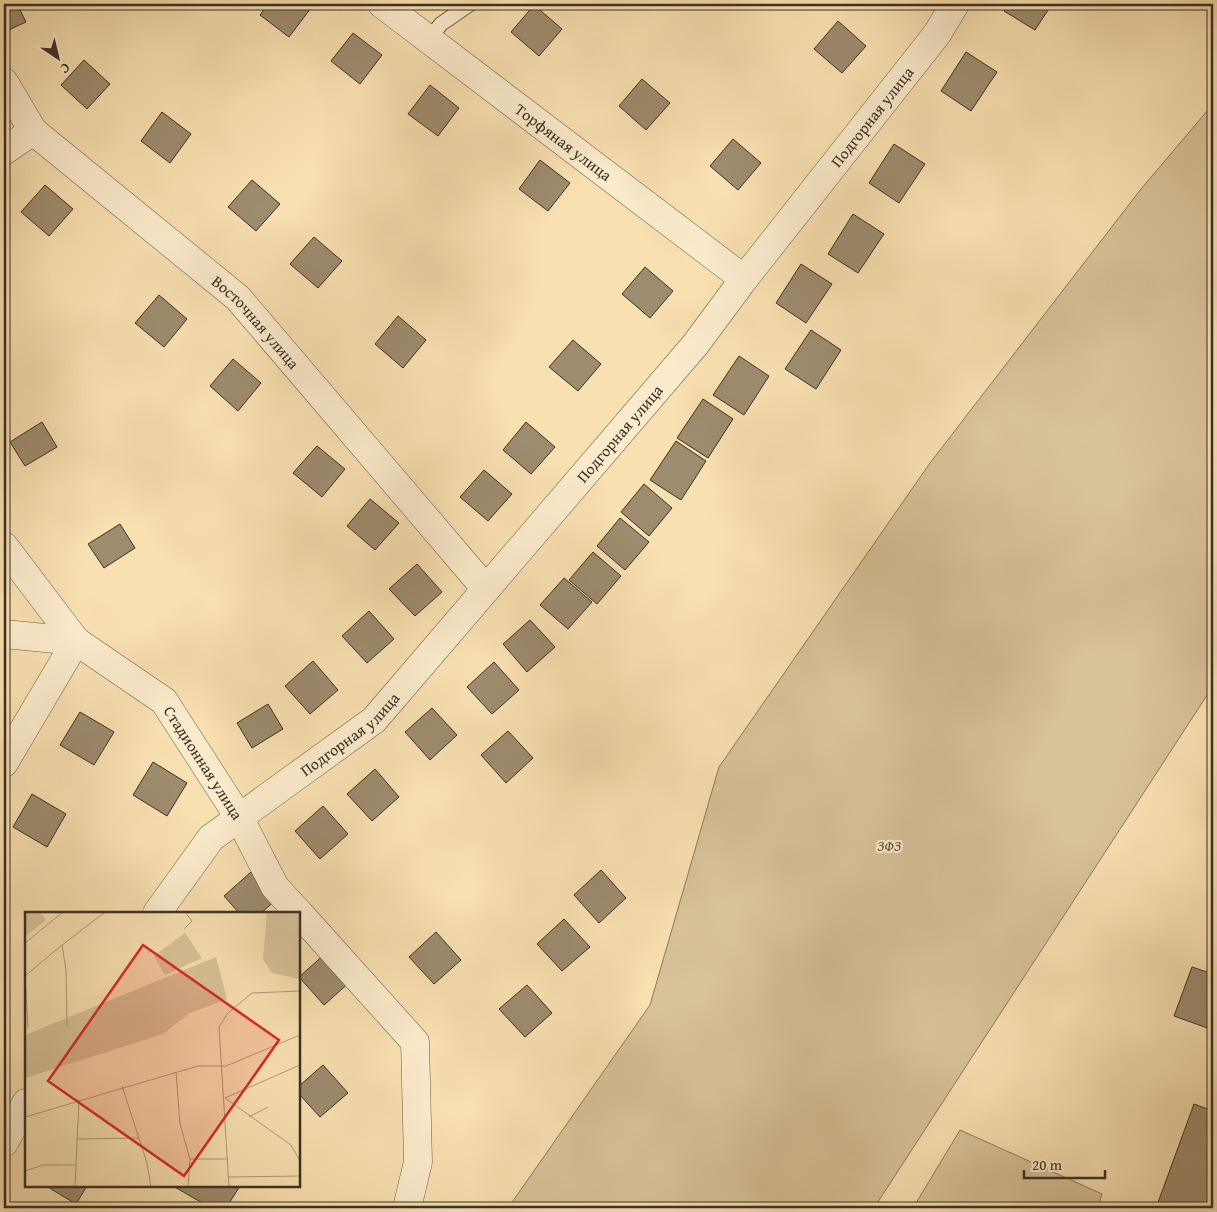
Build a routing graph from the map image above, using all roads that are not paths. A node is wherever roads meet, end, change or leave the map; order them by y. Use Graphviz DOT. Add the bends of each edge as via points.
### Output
graph roads {
  1 [pos="382,4"];
  2 [pos="470,4"];
  3 [pos="948,7"];
  4 [pos="429,39"];
  5 [pos="4,82"];
  6 [pos="33,131"];
  7 [pos="4,151"];
  8 [pos="744,279"];
  9 [pos="4,546"];
  10 [pos="486,589"];
  11 [pos="4,634"];
  12 [pos="76,641"];
  13 [pos="4,763"];
  14 [pos="240,819"];
  15 [pos="158,912"];
  16 [pos="298,912"];
  17 [pos="300,914"];
  18 [pos="25,1105"];
  19 [pos="4,1143"];
  20 [pos="407,1208"];
  1 -- 4 [label="street, Торфяная улица"];
  2 -- 4 [label="lane" via="441,24"];
  3 -- 8 [label="street, Подгорная улица" via="937,34"];
  4 -- 8 [label="street, Торфяная улица"];
  5 -- 6 [label="street, Восточная улица"];
  6 -- 7 [label="street"];
  6 -- 10 [label="street, Восточная улица" via="238,298"];
  8 -- 10 [label="street, Подгорная улица" via="696,345"];
  9 -- 12 [label="street, Стадионная улица"];
  10 -- 14 [label="street, Подгорная улица" via="374,720"];
  11 -- 12 [label="street"];
  12 -- 13 [label="street"];
  12 -- 14 [label="street, Стадионная улица" via="164,701"];
  14 -- 15 [label="street, Подгорная улица" via="211,838"];
  14 -- 16 [label="street, Стадионная улица" via="275,887"];
  17 -- 20 [label="street, Стадионная улица" via="415,1042 418,1162"];
  18 -- 19 [label="street"];
}
